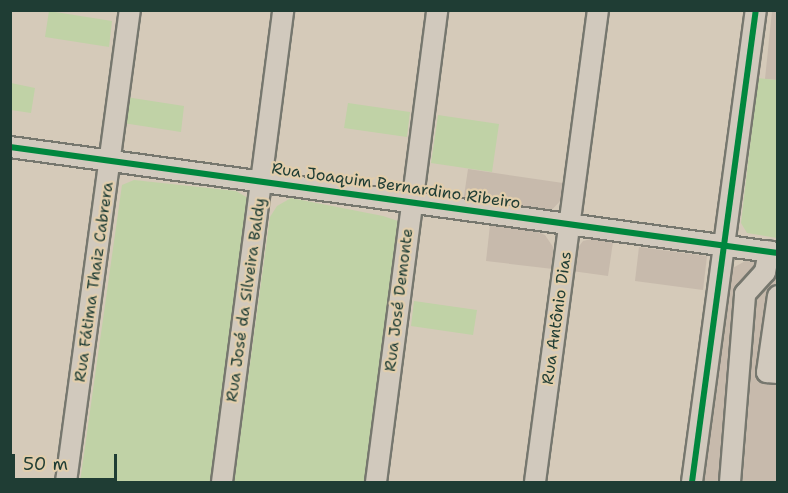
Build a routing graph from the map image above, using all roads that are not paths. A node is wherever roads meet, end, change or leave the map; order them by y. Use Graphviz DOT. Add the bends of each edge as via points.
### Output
graph roads {
  1 [pos="130,10"];
  2 [pos="283,10"];
  3 [pos="437,10"];
  4 [pos="598,10"];
  5 [pos="756,10"];
  6 [pos="10,147"];
  7 [pos="110,160"];
  8 [pos="262,181"];
  9 [pos="412,202"];
  10 [pos="570,224"];
  11 [pos="724,245"];
  12 [pos="773,252"];
  13 [pos="777,296"];
  14 [pos="739,367"];
  15 [pos="772,372"];
  16 [pos="66,483"];
  17 [pos="222,483"];
  18 [pos="376,483"];
  19 [pos="535,483"];
  20 [pos="692,483"];
  21 [pos="730,483"];
  1 -- 7 [label="street, Rua Fátima Thaiz Cabrera"];
  2 -- 8 [label="street, Rua José da Silveira Baldy"];
  3 -- 9 [label="street, Rua José Demonte"];
  4 -- 10 [label="street, Rua Antônio Dias"];
  5 -- 11 [label="street"];
  6 -- 7 [label="street, Rua Joaquim Bernardino Ribeiro"];
  7 -- 8 [label="street, Rua Joaquim Bernardino Ribeiro"];
  7 -- 16 [label="street, Rua Fátima Thaiz Cabrera"];
  8 -- 9 [label="street, Rua Joaquim Bernardino Ribeiro"];
  8 -- 17 [label="street, Rua José da Silveira Baldy"];
  9 -- 10 [label="street, Rua Joaquim Bernardino Ribeiro"];
  9 -- 18 [label="street, Rua José Demonte"];
  10 -- 11 [label="street, Rua Joaquim Bernardino Ribeiro"];
  10 -- 19 [label="street, Rua Antônio Dias"];
  11 -- 12 [label="street, Rua Joaquim Bernardino Ribeiro"];
  11 -- 20 [label="street"];
  12 -- 14 [label="street" via="765,272 745,294"];
  13 -- 15 [label="street"];
  14 -- 15 [label="street"];
  14 -- 21 [label="street"];
}
